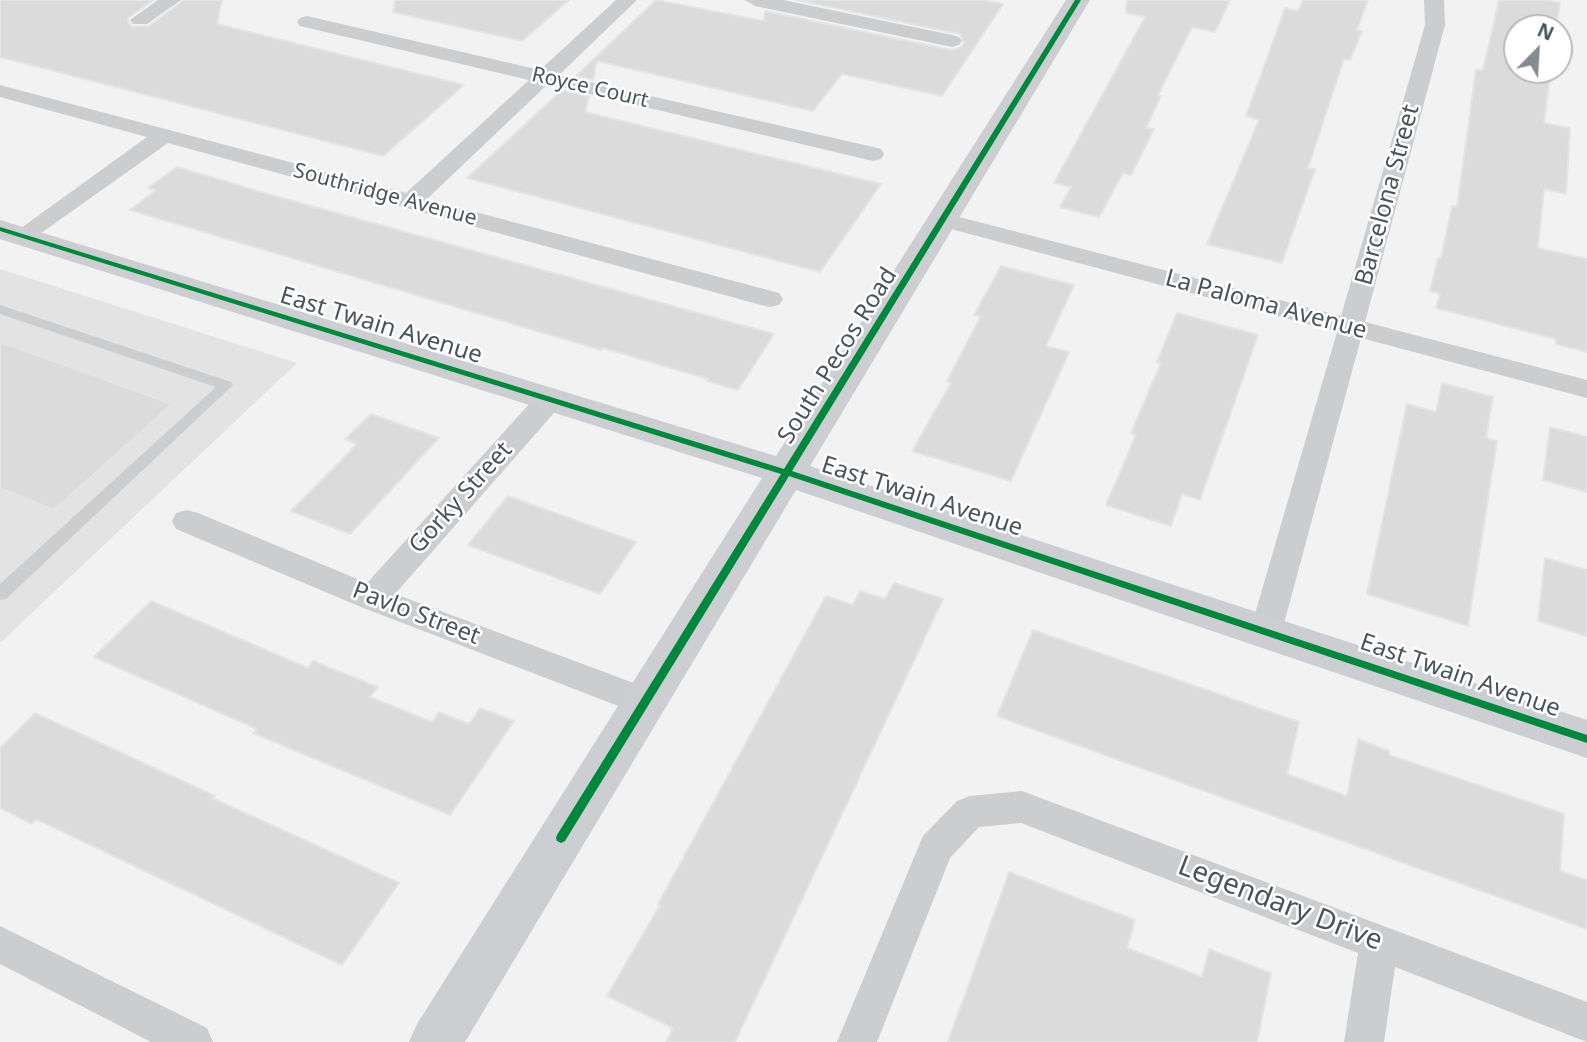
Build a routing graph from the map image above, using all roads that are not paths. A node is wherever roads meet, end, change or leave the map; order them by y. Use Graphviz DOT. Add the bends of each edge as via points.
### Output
graph roads {
  1 [pos="171,0"];
  2 [pos="627,0"];
  3 [pos="755,0"];
  4 [pos="1079,0"];
  5 [pos="1434,0"];
  6 [pos="140,20"];
  7 [pos="307,22"];
  8 [pos="952,41"];
  9 [pos="543,78"];
  10 [pos="0,90"];
  11 [pos="165,135"];
  12 [pos="873,155"];
  13 [pos="410,202"];
  14 [pos="944,220"];
  15 [pos="11,233"];
  16 [pos="770,299"];
  17 [pos="0,309"];
  18 [pos="1352,328"];
  19 [pos="1587,389"];
  20 [pos="551,398"];
  21 [pos="788,472"];
  22 [pos="187,521"];
  23 [pos="0,594"];
  24 [pos="372,597"];
  25 [pos="1266,631"];
  26 [pos="646,702"];
  27 [pos="1587,739"];
  28 [pos="1379,942"];
  29 [pos="0,944"];
  30 [pos="1587,1022"];
  31 [pos="193,1042"];
  32 [pos="435,1042"];
  33 [pos="857,1042"];
  34 [pos="1364,1042"];
  1 -- 6 [label="street"];
  2 -- 9 [label="street"];
  3 -- 8 [label="street"];
  4 -- 14 [label="street, South Pecos Road"];
  5 -- 18 [label="street, Barcelona Street" via="1435,25"];
  7 -- 9 [label="street, Royce Court"];
  9 -- 12 [label="street, Royce Court"];
  9 -- 13 [label="street"];
  10 -- 11 [label="street, Southridge Avenue"];
  11 -- 13 [label="street, Southridge Avenue"];
  11 -- 15 [label="street"];
  13 -- 16 [label="street, Southridge Avenue"];
  14 -- 18 [label="street, La Paloma Avenue"];
  14 -- 21 [label="street, South Pecos Road"];
  15 -- 20 [label="street, East Twain Avenue"];
  17 -- 23 [label="lane" via="226,385"];
  18 -- 19 [label="street, La Paloma Avenue"];
  18 -- 25 [label="street, Barcelona Street"];
  20 -- 21 [label="street, East Twain Avenue"];
  20 -- 24 [label="street, Gorky Street"];
  21 -- 25 [label="street, East Twain Avenue"];
  21 -- 26 [label="street, South Pecos Road"];
  22 -- 24 [label="street, Pavlo Street"];
  24 -- 26 [label="street, Pavlo Street"];
  25 -- 27 [label="street, East Twain Avenue"];
  26 -- 32 [label="street, South Pecos Road"];
  28 -- 30 [label="street, Legendary Drive"];
  28 -- 33 [label="street, Legendary Drive" via="1023,807 970,812 936,848"];
  28 -- 34 [label="street"];
  29 -- 31 [label="street"];
}
